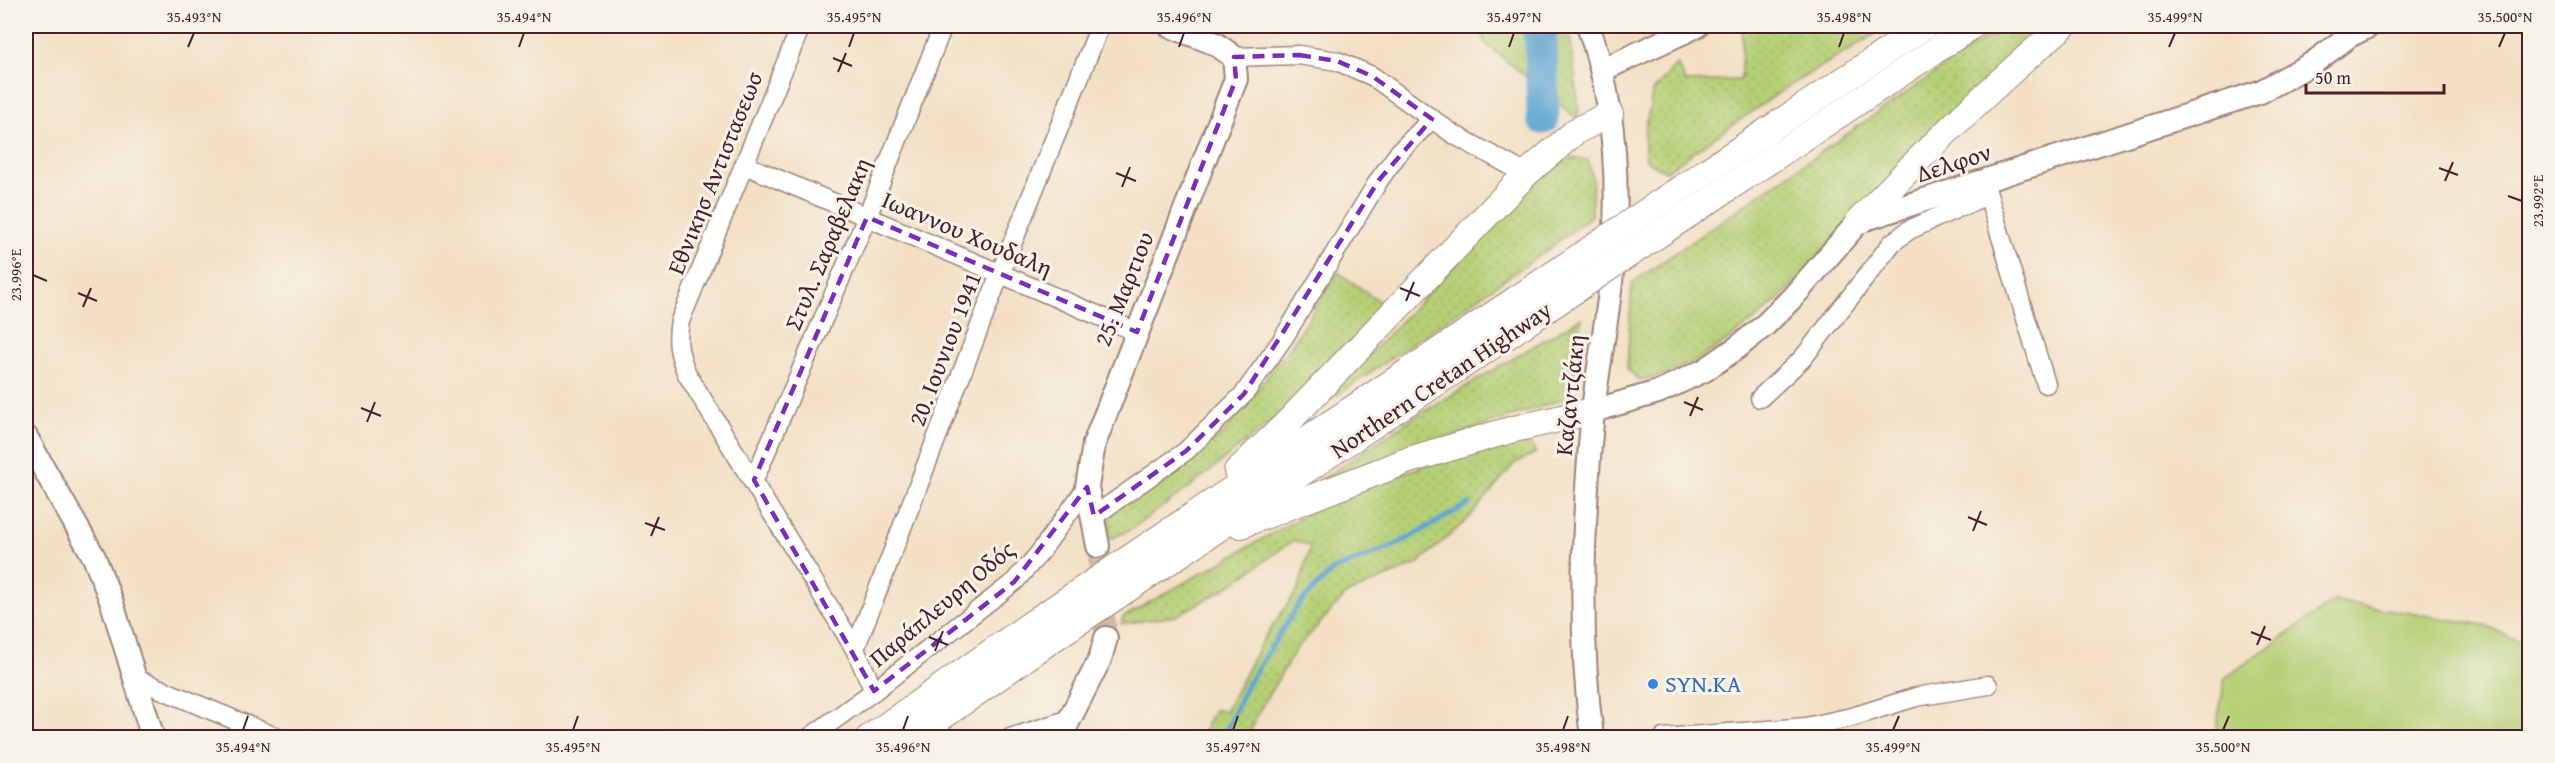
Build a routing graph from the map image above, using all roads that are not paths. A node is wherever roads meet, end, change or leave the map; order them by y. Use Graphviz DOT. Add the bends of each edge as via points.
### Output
graph roads {
  1 [pos="801,26"];
  2 [pos="943,26"];
  3 [pos="1100,26"];
  4 [pos="1170,26"];
  5 [pos="1588,26"];
  6 [pos="1697,26"];
  7 [pos="1925,26"];
  8 [pos="1972,26"];
  9 [pos="2063,26"];
  10 [pos="2369,26"];
  11 [pos="1234,57"];
  12 [pos="1602,70"];
  13 [pos="1610,114"];
  14 [pos="1432,119"];
  15 [pos="745,165"];
  16 [pos="1526,174"];
  17 [pos="1986,188"];
  18 [pos="867,217"];
  19 [pos="1859,222"];
  20 [pos="1000,274"];
  21 [pos="1137,332"];
  22 [pos="2046,384"];
  23 [pos="1760,398"];
  24 [pos="1593,411"];
  25 [pos="26,437"];
  26 [pos="754,480"];
  27 [pos="1087,487"];
  28 [pos="1094,516"];
  29 [pos="1190,517"];
  30 [pos="1209,536"];
  31 [pos="1098,546"];
  32 [pos="1106,638"];
  33 [pos="855,649"];
  34 [pos="134,678"];
  35 [pos="1988,685"];
  36 [pos="874,691"];
  37 [pos="1064,729"];
  38 [pos="153,738"];
  39 [pos="278,738"];
  40 [pos="809,738"];
  41 [pos="869,738"];
  42 [pos="912,738"];
  43 [pos="1010,738"];
  44 [pos="1592,738"];
  45 [pos="1663,738"];
  1 -- 15 [label="street, Εθνικησ Αντιστασεωσ"];
  2 -- 18 [label="street, Στυλ. Σαραβελακη"];
  3 -- 20 [label="street, 20. Ιουνιου 1941"];
  4 -- 11 [label="main road" via="1216,44"];
  5 -- 12 [label="main road, Καζαντζάκη"];
  6 -- 12 [label="main road"];
  7 -- 29 [label="highway, Northern Cretan Highway, bridge"];
  8 -- 30 [label="highway, Northern Cretan Highway, bridge"];
  9 -- 19 [label="highway" via="1983,94"];
  10 -- 17 [label="main road, Δελφον" via="2260,92"];
  11 -- 14 [label="street" via="1299,55 1337,61 1372,76"];
  11 -- 21 [label="main road, 25. Μαρτιου" via="1236,79"];
  12 -- 13 [label="main road, Καζαντζάκη"];
  13 -- 16 [label="highway" via="1576,131"];
  13 -- 24 [label="main road, Καζαντζάκη" via="1615,155 1614,250"];
  14 -- 16 [label="street"];
  14 -- 28 [label="street" via="1400,151 1379,180 1284,337 1244,394 1186,451"];
  15 -- 18 [label="street, Ιωαννου Χουδαλη"];
  15 -- 26 [label="street, Εθνικησ Αντιστασεωσ" via="680,321 677,340 687,374"];
  16 -- 29 [label="highway" via="1288,422"];
  17 -- 19 [label="main road, Δελφον"];
  17 -- 22 [label="street"];
  17 -- 23 [label="street" via="1892,243 1803,358"];
  18 -- 20 [label="street, Ιωαννου Χουδαλη"];
  18 -- 26 [label="street, Στυλ. Σαραβελακη"];
  19 -- 24 [label="main road" via="1793,297 1738,347 1705,370 1658,392"];
  20 -- 21 [label="street, Ιωαννου Χουδαλη"];
  20 -- 33 [label="street, 20. Ιουνιου 1941"];
  21 -- 27 [label="main road, 25. Μαρτιου" via="1094,444"];
  24 -- 30 [label="highway" via="1409,460 1278,513"];
  24 -- 44 [label="main road, Καζαντζάκη" via="1582,574 1586,695"];
  25 -- 34 [label="main road" via="94,557"];
  26 -- 33 [label="street"];
  27 -- 28 [label="main road, 25. Μαρτιου"];
  27 -- 36 [label="street, Παράπλευρη Οδός" via="1014,582"];
  28 -- 31 [label="main road, 25. Μαρτιου"];
  29 -- 41 [label="highway, Northern Cretan Highway"];
  30 -- 42 [label="highway, Northern Cretan Highway"];
  32 -- 37 [label="main road" via="1100,659"];
  33 -- 36 [label="street"];
  34 -- 38 [label="main road"];
  34 -- 39 [label="street"];
  35 -- 45 [label="street" via="1916,698 1806,727"];
  36 -- 40 [label="street, Παράπλευρη Οδός"];
  37 -- 43 [label="street"];
}
